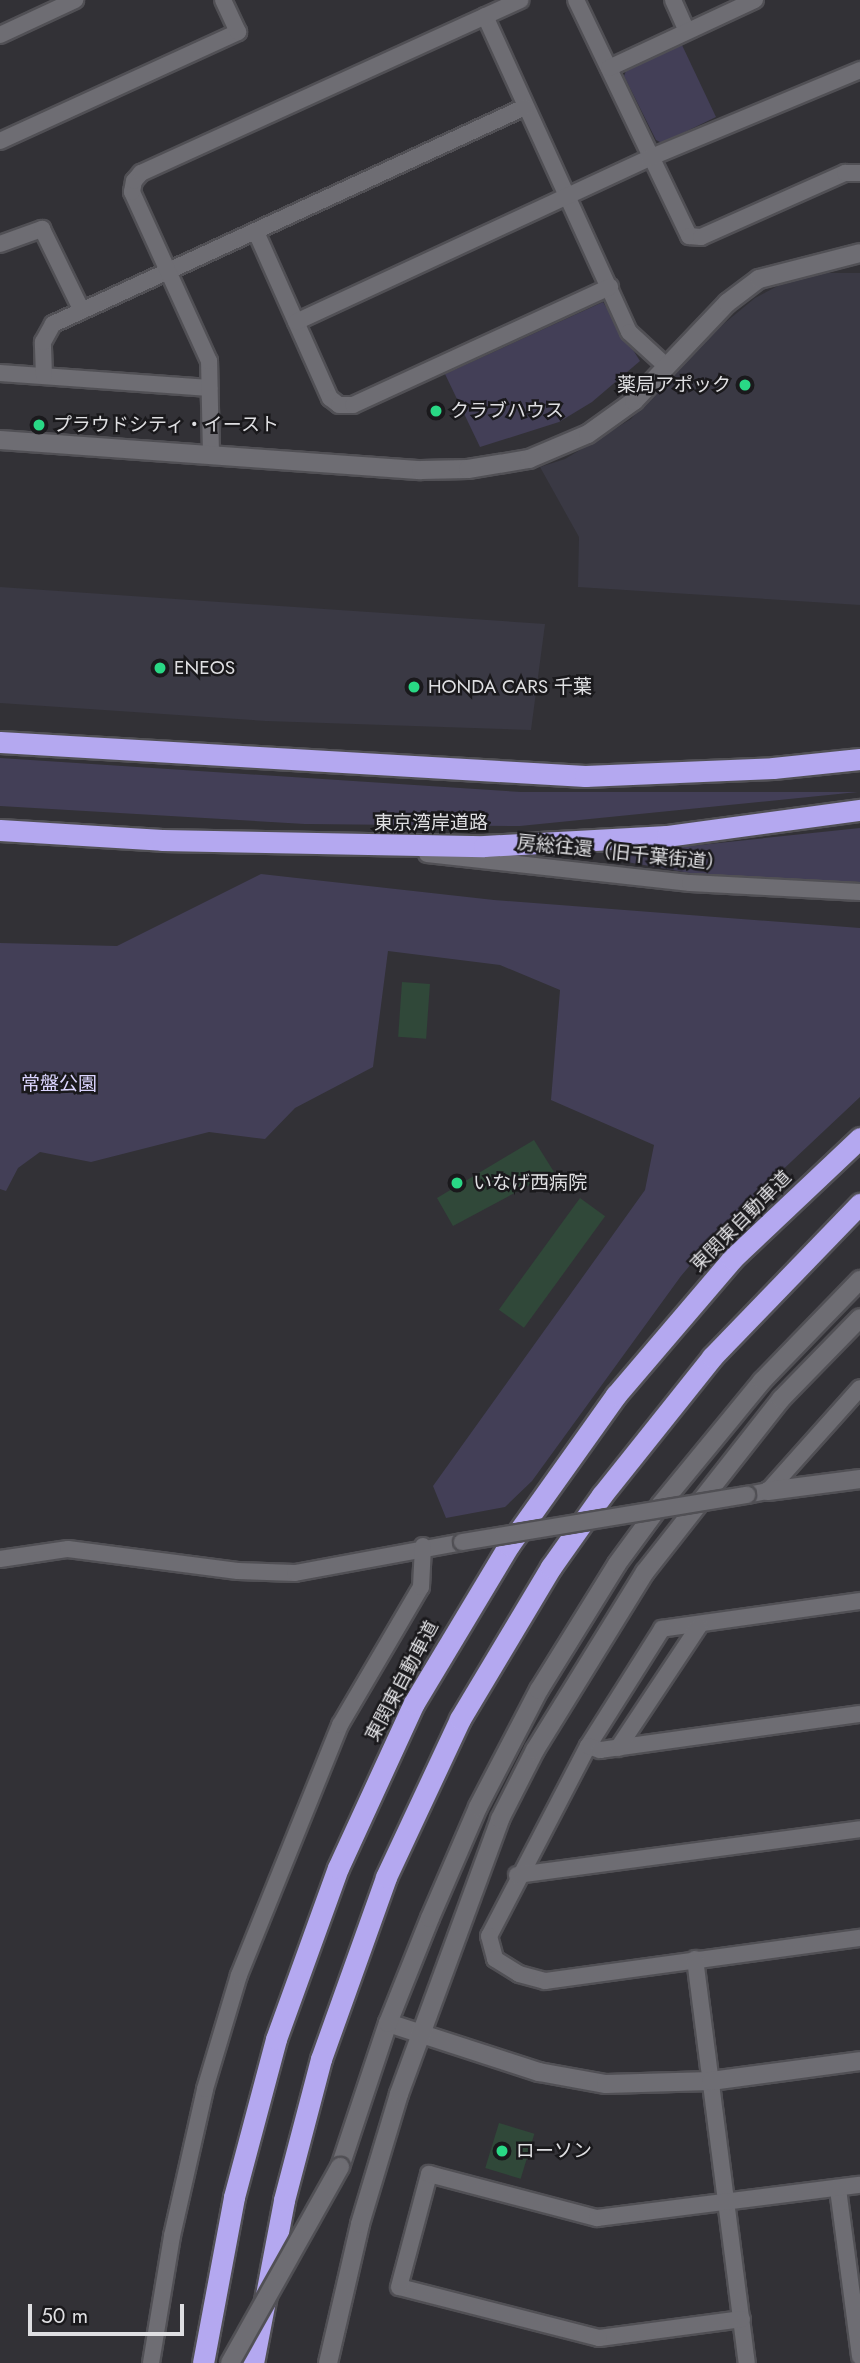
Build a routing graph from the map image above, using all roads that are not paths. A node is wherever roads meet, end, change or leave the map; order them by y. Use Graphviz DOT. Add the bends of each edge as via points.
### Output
graph roads {
  1 [pos="75,0"];
  2 [pos="223,0"];
  3 [pos="520,0"];
  4 [pos="576,0"];
  5 [pos="673,0"];
  6 [pos="755,0"];
  7 [pos="485,16"];
  8 [pos="687,31"];
  9 [pos="0,34"];
  10 [pos="609,68"];
  11 [pos="860,70"];
  12 [pos="525,107"];
  13 [pos="0,141"];
  14 [pos="649,158"];
  15 [pos="860,173"];
  16 [pos="568,197"];
  17 [pos="256,232"];
  18 [pos="0,244"];
  19 [pos="860,253"];
  20 [pos="168,271"];
  21 [pos="610,287"];
  22 [pos="82,311"];
  23 [pos="296,322"];
  24 [pos="665,365"];
  25 [pos="0,373"];
  26 [pos="44,376"];
  27 [pos="209,388"];
  28 [pos="0,440"];
  29 [pos="211,454"];
  30 [pos="0,741"];
  31 [pos="860,759"];
  32 [pos="860,810"];
  33 [pos="1,830"];
  34 [pos="336,845"];
  35 [pos="860,892"];
  36 [pos="860,1138"];
  37 [pos="860,1204"];
  38 [pos="860,1280"];
  39 [pos="860,1318"];
  40 [pos="860,1388"];
  41 [pos="860,1479"];
  42 [pos="768,1491"];
  43 [pos="423,1546"];
  44 [pos="0,1559"];
  45 [pos="860,1601"];
  46 [pos="699,1626"];
  47 [pos="860,1714"];
  48 [pos="588,1746"];
  49 [pos="618,1748"];
  50 [pos="860,1829"];
  51 [pos="517,1875"];
  52 [pos="860,1938"];
  53 [pos="695,1959"];
  54 [pos="388,2023"];
  55 [pos="420,2036"];
  56 [pos="860,2061"];
  57 [pos="711,2081"];
  58 [pos="860,2185"];
  59 [pos="838,2189"];
  60 [pos="726,2201"];
  61 [pos="741,2319"];
  62 [pos="860,2357"];
  63 [pos="151,2363"];
  64 [pos="203,2363"];
  65 [pos="230,2363"];
  66 [pos="253,2363"];
  67 [pos="327,2363"];
  68 [pos="747,2363"];
  1 -- 9 [label="street"];
  2 -- 13 [label="street" via="238,32"];
  3 -- 7 [label="street"];
  4 -- 10 [label="street"];
  5 -- 8 [label="street"];
  6 -- 8 [label="street"];
  7 -- 12 [label="street"];
  7 -- 20 [label="street" via="141,173 132,192"];
  8 -- 10 [label="street"];
  10 -- 14 [label="street"];
  11 -- 14 [label="street"];
  12 -- 16 [label="street"];
  12 -- 17 [label="street"];
  14 -- 15 [label="street" via="689,236 701,237 845,173"];
  14 -- 16 [label="street"];
  16 -- 21 [label="street"];
  16 -- 23 [label="street"];
  17 -- 20 [label="street"];
  17 -- 23 [label="street"];
  18 -- 22 [label="street" via="42,229"];
  19 -- 24 [label="street" via="759,279 727,303"];
  20 -- 22 [label="street"];
  20 -- 27 [label="street" via="209,361"];
  21 -- 23 [label="street" via="352,405 339,405 330,398"];
  21 -- 24 [label="street" via="629,332"];
  22 -- 26 [label="street" via="46,331"];
  24 -- 29 [label="street" via="634,401 588,434 529,459 468,469 421,470"];
  25 -- 26 [label="street"];
  26 -- 27 [label="street"];
  27 -- 29 [label="street"];
  28 -- 29 [label="street"];
  30 -- 31 [label="highway" via="585,776 773,768"];
  32 -- 34 [label="highway, 東京湾岸道路" via="760,827 599,842"];
  33 -- 34 [label="highway, 東京湾岸道路"];
  34 -- 35 [label="street, 房総往還（旧千葉街道）" via="690,883"];
  36 -- 64 [label="highway, 東関東自動車道" via="732,1259 616,1395 509,1545 414,1703 338,1868 276,2039 234,2197"];
  37 -- 66 [label="highway" via="712,1357 610,1485 544,1577 460,1719 386,1877 321,2059 284,2200"];
  38 -- 54 [label="street" via="762,1381 617,1564 539,1690 478,1807"];
  39 -- 55 [label="street" via="781,1399 713,1484 645,1572 563,1700 500,1819"];
  40 -- 42 [label="street"];
  41 -- 42 [label="street"];
  42 -- 43 [label="street, bridge"];
  43 -- 44 [label="street" via="295,1573 238,1571 68,1549"];
  43 -- 63 [label="street" via="421,1587 340,1726 239,1975 205,2089 172,2236"];
  45 -- 46 [label="street"];
  46 -- 48 [label="street" via="662,1629"];
  46 -- 49 [label="street"];
  47 -- 49 [label="street"];
  48 -- 49 [label="street"];
  48 -- 51 [label="street"];
  50 -- 51 [label="street"];
  51 -- 53 [label="street" via="489,1936 495,1959 519,1974 545,1981"];
  52 -- 53 [label="street"];
  53 -- 57 [label="street"];
  54 -- 55 [label="street"];
  54 -- 65 [label="street, bridge" via="340,2167"];
  55 -- 57 [label="street" via="578,2080 641,2085"];
  55 -- 67 [label="street" via="360,2224"];
  56 -- 57 [label="street"];
  57 -- 60 [label="street"];
  58 -- 59 [label="street"];
  59 -- 60 [label="street"];
  59 -- 62 [label="street"];
  60 -- 61 [label="street"];
  60 -- 61 [label="street" via="597,2218 429,2174 399,2287 599,2338"];
  61 -- 68 [label="street"];
}
